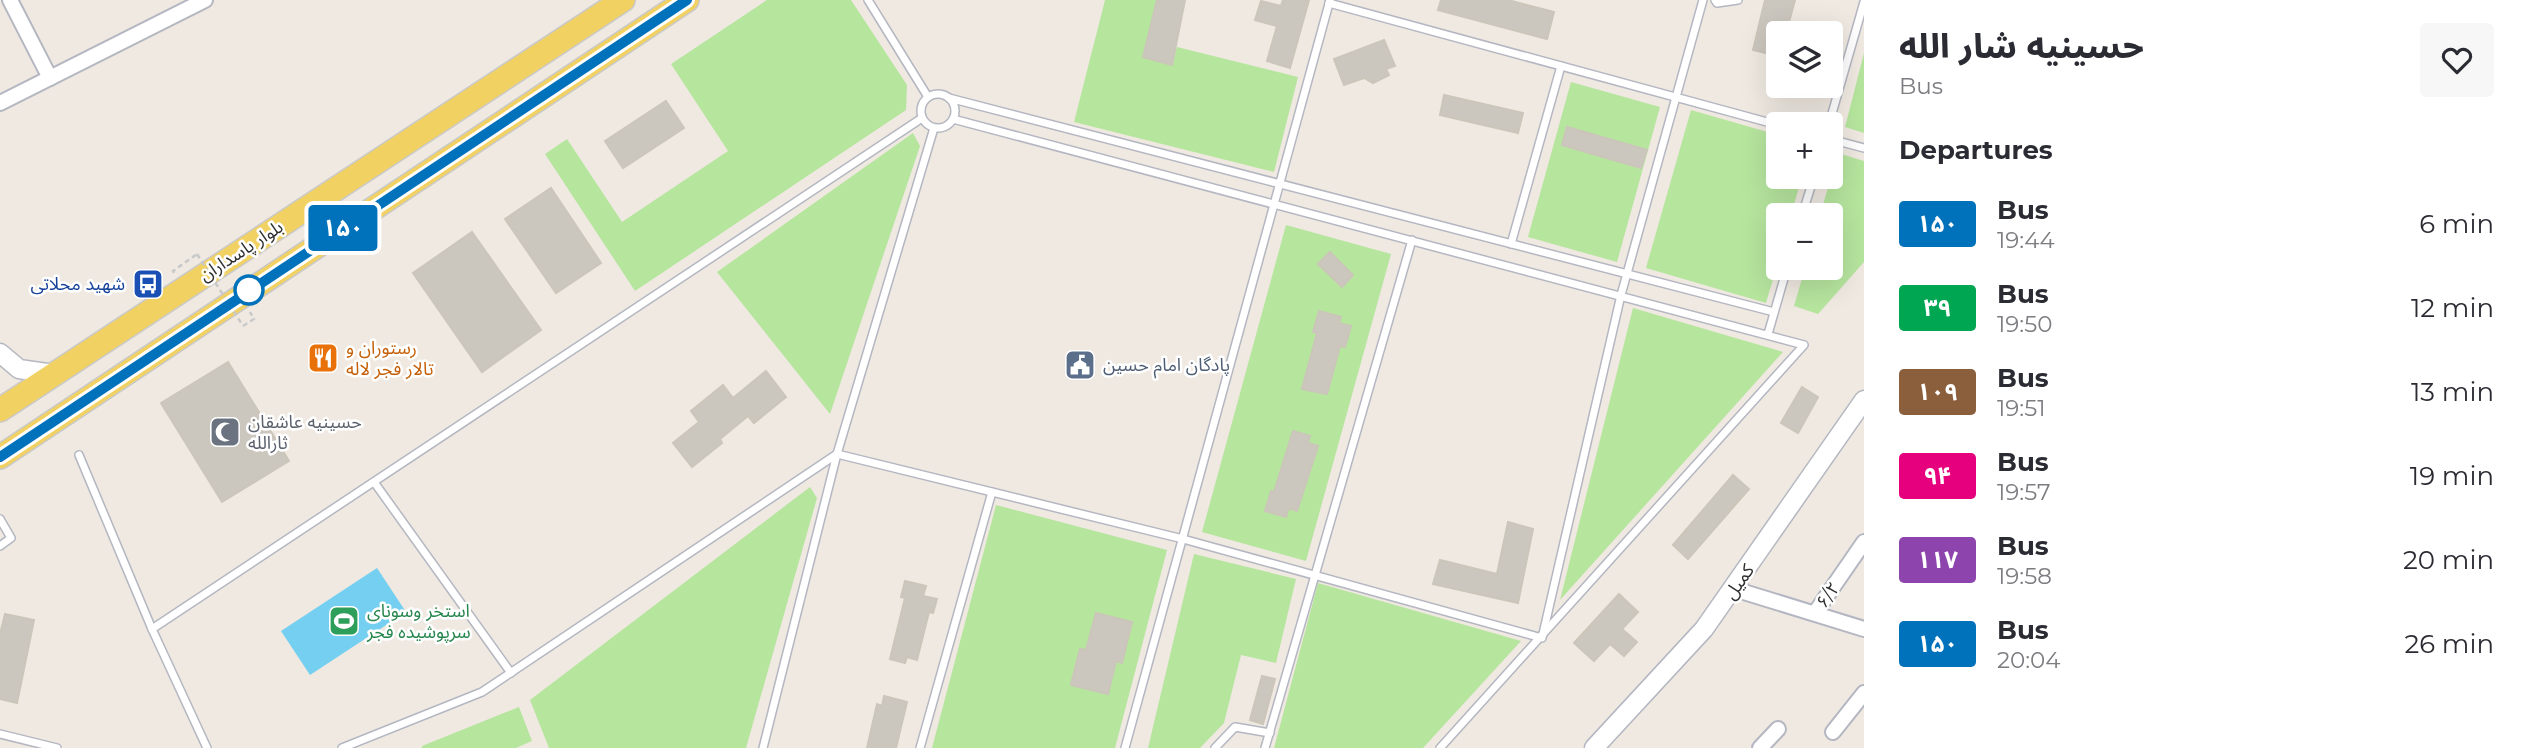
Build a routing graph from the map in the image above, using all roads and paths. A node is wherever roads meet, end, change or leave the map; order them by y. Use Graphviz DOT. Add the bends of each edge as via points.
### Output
graph roads {
  1 [pos="10,0"];
  2 [pos="205,0"];
  3 [pos="623,0"];
  4 [pos="687,0"];
  5 [pos="868,0"];
  6 [pos="1703,0"];
  7 [pos="1715,0"];
  8 [pos="1738,0"];
  9 [pos="1330,2"];
  10 [pos="1864,2"];
  11 [pos="1561,66"];
  12 [pos="50,78"];
  13 [pos="928,97"];
  14 [pos="1676,97"];
  15 [pos="949,98"];
  16 [pos="0,103"];
  17 [pos="1832,112"];
  18 [pos="447,117"];
  19 [pos="922,118"];
  20 [pos="953,119"];
  21 [pos="1766,122"];
  22 [pos="934,128"];
  23 [pos="1843,142"];
  24 [pos="467,145"];
  25 [pos="1864,148"];
  26 [pos="1280,184"];
  27 [pos="1274,204"];
  28 [pos="1412,240"];
  29 [pos="1511,244"];
  30 [pos="173,271"];
  31 [pos="1627,274"];
  32 [pos="1783,280"];
  33 [pos="1621,295"];
  34 [pos="1774,312"];
  35 [pos="254,319"];
  36 [pos="1768,334"];
  37 [pos="0,353"];
  38 [pos="0,366"];
  39 [pos="54,374"];
  40 [pos="1864,400"];
  41 [pos="0,410"];
  42 [pos="837,454"];
  43 [pos="79,455"];
  44 [pos="0,457"];
  45 [pos="374,482"];
  46 [pos="992,492"];
  47 [pos="0,519"];
  48 [pos="3,530"];
  49 [pos="1183,539"];
  50 [pos="1864,542"];
  51 [pos="0,546"];
  52 [pos="1314,575"];
  53 [pos="1734,589"];
  54 [pos="1815,613"];
  55 [pos="152,629"];
  56 [pos="1864,629"];
  57 [pos="1542,638"];
  58 [pos="511,673"];
  59 [pos="1864,693"];
  60 [pos="1778,729"];
  61 [pos="1833,732"];
  62 [pos="1270,733"];
  63 [pos="0,734"];
  64 [pos="57,748"];
  65 [pos="207,748"];
  66 [pos="342,748"];
  67 [pos="763,748"];
  68 [pos="919,748"];
  69 [pos="1125,748"];
  70 [pos="1215,748"];
  71 [pos="1265,748"];
  72 [pos="1440,748"];
  73 [pos="1594,748"];
  74 [pos="1760,748"];
  1 -- 12 [label="street"];
  2 -- 12 [label="street"];
  3 -- 18 [label="main road, بلوار پاسداران"];
  4 -- 24 [label="main road, بلوار پاسداران"];
  5 -- 13 [label="lane"];
  6 -- 14 [label="lane"];
  7 -- 8 [label="lane"];
  9 -- 11 [label="lane"];
  9 -- 26 [label="lane"];
  10 -- 17 [label="lane"];
  11 -- 14 [label="lane"];
  11 -- 29 [label="lane"];
  12 -- 16 [label="street"];
  13 -- 15 [label="lane" via="939,94"];
  13 -- 19 [label="lane" via="921,106"];
  14 -- 21 [label="lane"];
  14 -- 31 [label="lane"];
  15 -- 20 [label="lane" via="955,108"];
  15 -- 26 [label="lane"];
  18 -- 24 [label="main road"];
  18 -- 39 [label="main road, بلوار پاسداران"];
  19 -- 22 [label="lane"];
  19 -- 45 [label="lane"];
  20 -- 22 [label="lane" via="946,127"];
  20 -- 27 [label="lane"];
  22 -- 42 [label="lane"];
  23 -- 25 [label="lane"];
  24 -- 44 [label="main road, بلوار پاسداران"];
  26 -- 27 [label="lane"];
  26 -- 29 [label="lane"];
  27 -- 28 [label="lane"];
  27 -- 49 [label="lane"];
  28 -- 33 [label="lane"];
  28 -- 52 [label="lane"];
  29 -- 31 [label="lane"];
  30 -- 35 [label="path, bridge" via="197,254 243,326"];
  31 -- 33 [label="lane"];
  31 -- 34 [label="lane"];
  32 -- 34 [label="lane"];
  33 -- 36 [label="lane"];
  33 -- 57 [label="lane"];
  34 -- 36 [label="lane"];
  36 -- 57 [label="lane" via="1804,345"];
  37 -- 38 [label="street"];
  37 -- 39 [label="street" via="19,369"];
  39 -- 41 [label="main road, بلوار پاسداران"];
  40 -- 53 [label="street, کمیل"];
  42 -- 46 [label="lane"];
  42 -- 58 [label="lane"];
  42 -- 67 [label="lane"];
  43 -- 55 [label="lane"];
  45 -- 55 [label="lane"];
  45 -- 58 [label="lane"];
  46 -- 49 [label="lane"];
  46 -- 68 [label="lane"];
  47 -- 48 [label="lane"];
  48 -- 51 [label="lane" via="11,538"];
  49 -- 52 [label="lane"];
  49 -- 69 [label="lane"];
  50 -- 54 [label="street, ۶/۲"];
  52 -- 57 [label="lane"];
  52 -- 62 [label="lane"];
  53 -- 54 [label="street"];
  53 -- 73 [label="street, کمیل" via="1704,629"];
  54 -- 56 [label="street"];
  55 -- 65 [label="lane"];
  57 -- 72 [label="lane"];
  58 -- 66 [label="lane" via="482,692"];
  59 -- 61 [label="street"];
  60 -- 74 [label="street"];
  62 -- 70 [label="lane" via="1235,727"];
  62 -- 71 [label="lane"];
  63 -- 64 [label="lane"];
}
